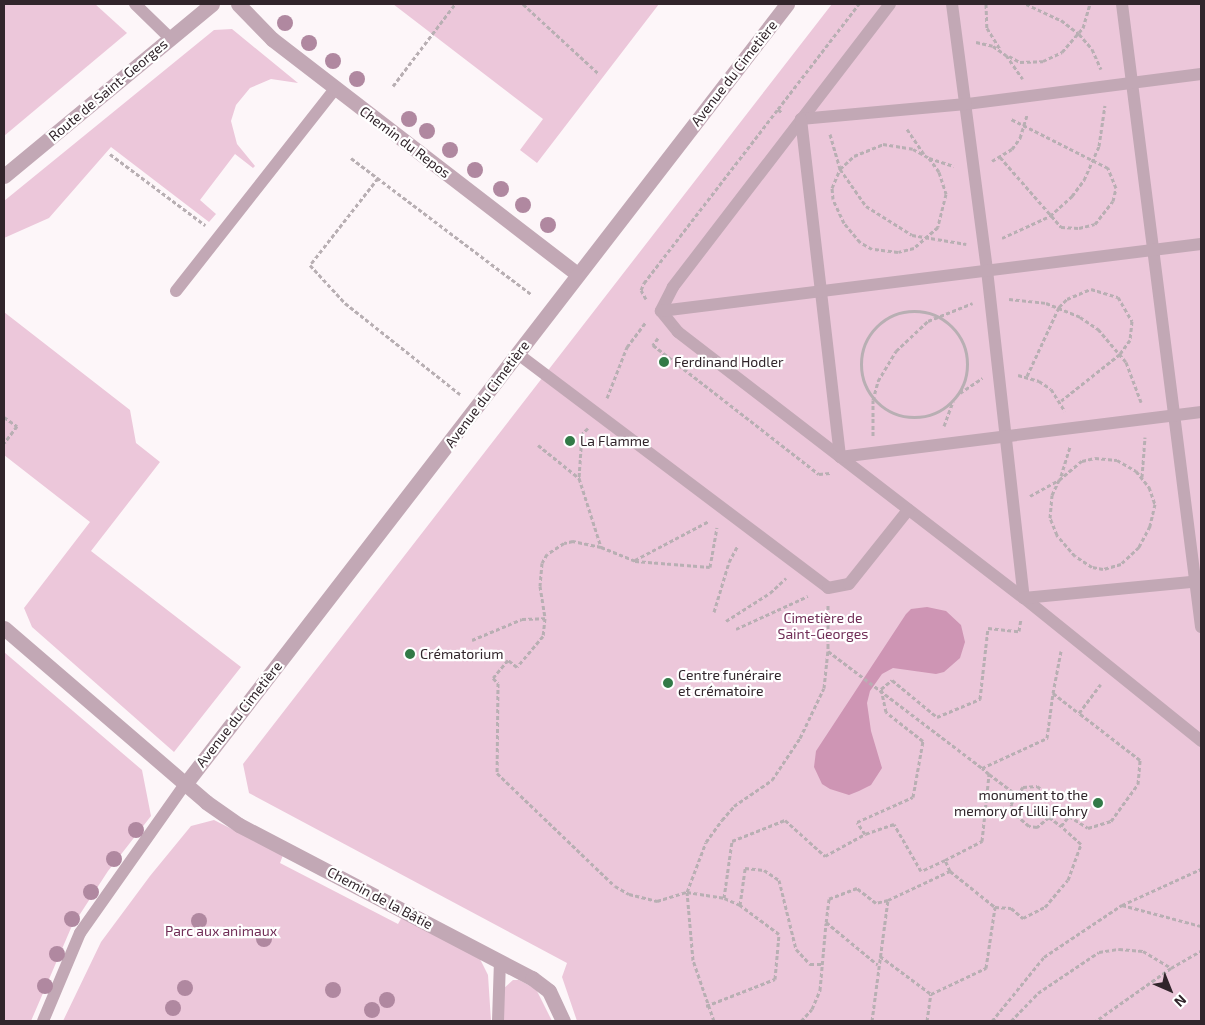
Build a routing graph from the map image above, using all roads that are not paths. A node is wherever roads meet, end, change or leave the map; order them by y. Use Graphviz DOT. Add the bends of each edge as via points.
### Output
graph roads {
  1 [pos="135,4"];
  2 [pos="212,4"];
  3 [pos="238,4"];
  4 [pos="787,4"];
  5 [pos="890,4"];
  6 [pos="952,4"];
  7 [pos="1122,4"];
  8 [pos="170,38"];
  9 [pos="1201,74"];
  10 [pos="1132,83"];
  11 [pos="335,89"];
  12 [pos="966,104"];
  13 [pos="799,122"];
  14 [pos="4,176"];
  15 [pos="1201,244"];
  16 [pos="1152,249"];
  17 [pos="987,270"];
  18 [pos="577,274"];
  19 [pos="176,291"];
  20 [pos="821,292"];
  21 [pos="665,316"];
  22 [pos="518,354"];
  23 [pos="1201,412"];
  24 [pos="1174,416"];
  25 [pos="1007,437"];
  26 [pos="840,457"];
  27 [pos="908,510"];
  28 [pos="1199,581"];
  29 [pos="1024,598"];
  30 [pos="1201,627"];
  31 [pos="4,628"];
  32 [pos="1201,741"];
  33 [pos="186,783"];
  34 [pos="500,961"];
  35 [pos="43,1021"];
  36 [pos="498,1021"];
  37 [pos="563,1021"];
  1 -- 8 [label="lane"];
  2 -- 8 [label="street, Route de Saint-Georges"];
  3 -- 11 [label="street, Chemin du Repos" via="272,39"];
  4 -- 18 [label="street, Avenue du Cimetière"];
  5 -- 13 [label="lane"];
  6 -- 12 [label="lane"];
  7 -- 10 [label="lane"];
  8 -- 14 [label="street, Route de Saint-Georges"];
  9 -- 10 [label="lane"];
  10 -- 12 [label="lane"];
  10 -- 16 [label="lane"];
  11 -- 18 [label="street, Chemin du Repos"];
  11 -- 19 [label="lane"];
  12 -- 13 [label="lane" via="826,116"];
  12 -- 17 [label="lane"];
  13 -- 20 [label="lane"];
  13 -- 21 [label="lane" via="672,287"];
  15 -- 16 [label="lane"];
  16 -- 17 [label="lane"];
  16 -- 24 [label="lane"];
  17 -- 20 [label="lane"];
  17 -- 25 [label="lane"];
  18 -- 22 [label="street, Avenue du Cimetière"];
  20 -- 21 [label="lane"];
  20 -- 26 [label="lane"];
  21 -- 26 [label="lane" via="678,332"];
  22 -- 27 [label="lane" via="825,586 849,584"];
  22 -- 33 [label="street, Avenue du Cimetière"];
  23 -- 24 [label="lane"];
  24 -- 25 [label="lane"];
  24 -- 28 [label="lane"];
  25 -- 26 [label="lane"];
  25 -- 29 [label="lane"];
  26 -- 27 [label="lane"];
  27 -- 29 [label="lane"];
  28 -- 29 [label="lane"];
  28 -- 30 [label="lane"];
  29 -- 32 [label="lane"];
  31 -- 33 [label="street, Chemin de la Bâtie"];
  33 -- 34 [label="street, Chemin de la Bâtie" via="239,825"];
  33 -- 35 [label="lane" via="80,933"];
  34 -- 36 [label="lane"];
  34 -- 37 [label="street, Chemin de la Bâtie" via="549,991"];
}
